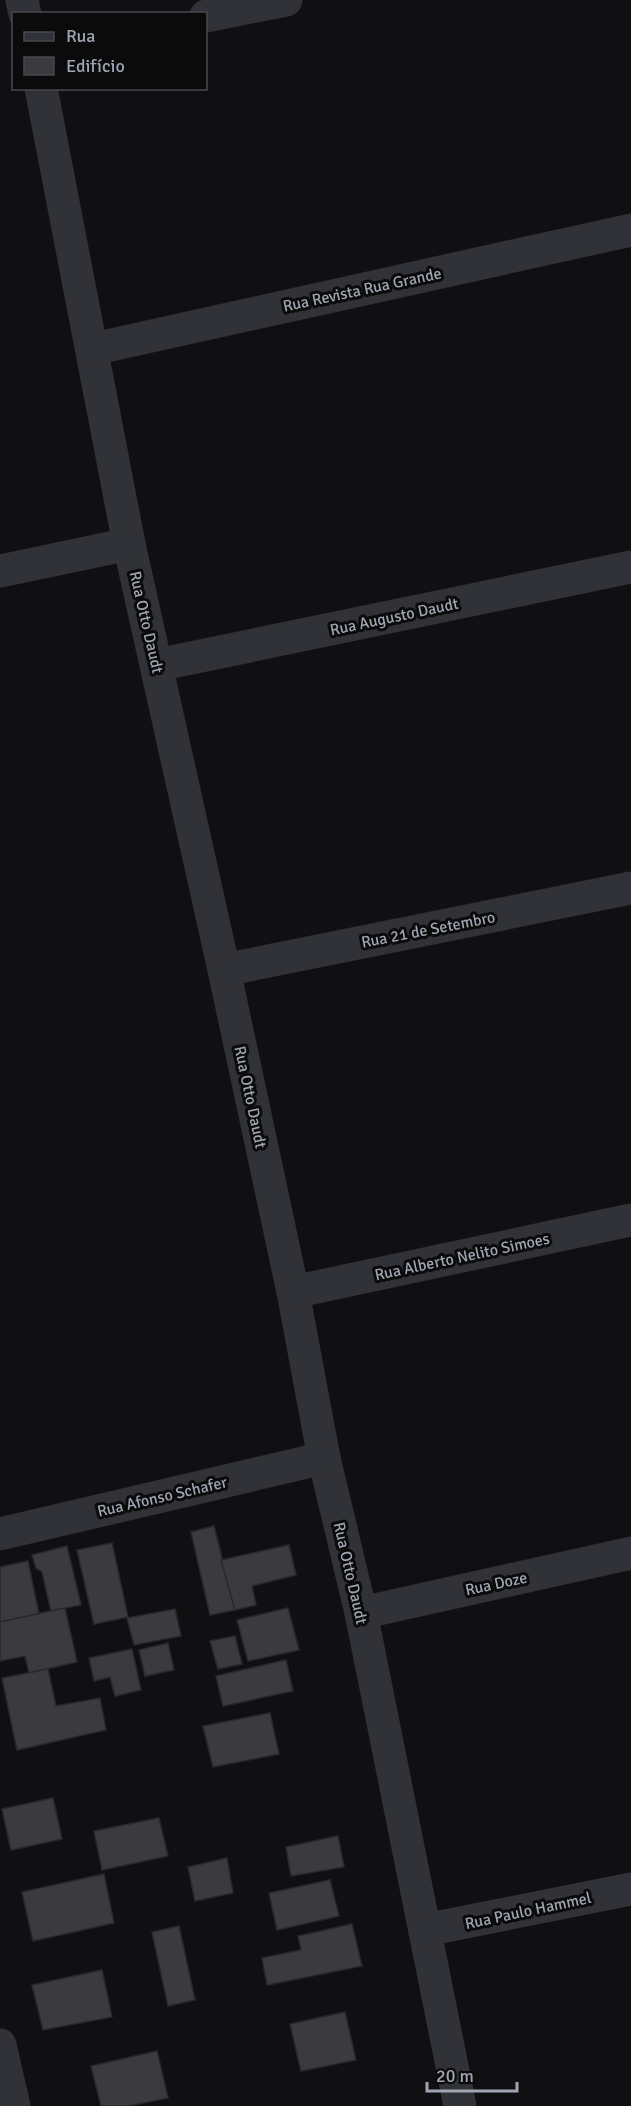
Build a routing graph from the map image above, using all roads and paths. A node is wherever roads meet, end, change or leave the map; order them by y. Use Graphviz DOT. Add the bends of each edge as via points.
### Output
graph roads {
  1 [pos="286,0"];
  2 [pos="207,16"];
  3 [pos="41,90"];
  4 [pos="631,230"];
  5 [pos="93,349"];
  6 [pos="129,544"];
  7 [pos="631,567"];
  8 [pos="0,572"];
  9 [pos="157,665"];
  10 [pos="631,888"];
  11 [pos="224,970"];
  12 [pos="631,1220"];
  13 [pos="293,1292"];
  14 [pos="324,1458"];
  15 [pos="0,1534"];
  16 [pos="631,1553"];
  17 [pos="361,1612"];
  18 [pos="631,1888"];
  19 [pos="425,1930"];
  20 [pos="0,2045"];
  21 [pos="14,2106"];
  22 [pos="460,2106"];
  1 -- 2 [label="street"];
  3 -- 5 [label="street, Rua Otto Daudt"];
  4 -- 5 [label="street, Rua Revista Rua Grande"];
  5 -- 6 [label="street, Rua Otto Daudt"];
  6 -- 8 [label="street"];
  6 -- 9 [label="street, Rua Otto Daudt"];
  7 -- 9 [label="street, Rua Augusto Daudt"];
  9 -- 11 [label="street, Rua Otto Daudt"];
  10 -- 11 [label="street, Rua 21 de Setembro"];
  11 -- 13 [label="street, Rua Otto Daudt"];
  12 -- 13 [label="street, Rua Alberto Nelito Simoes"];
  13 -- 14 [label="street, Rua Otto Daudt"];
  14 -- 15 [label="street, Rua Afonso Schafer"];
  14 -- 17 [label="street, Rua Otto Daudt"];
  16 -- 17 [label="street, Rua Doze"];
  17 -- 19 [label="street, Rua Otto Daudt"];
  18 -- 19 [label="street, Rua Paulo Hammel"];
  19 -- 22 [label="street, Rua Otto Daudt"];
  20 -- 21 [label="street"];
}
